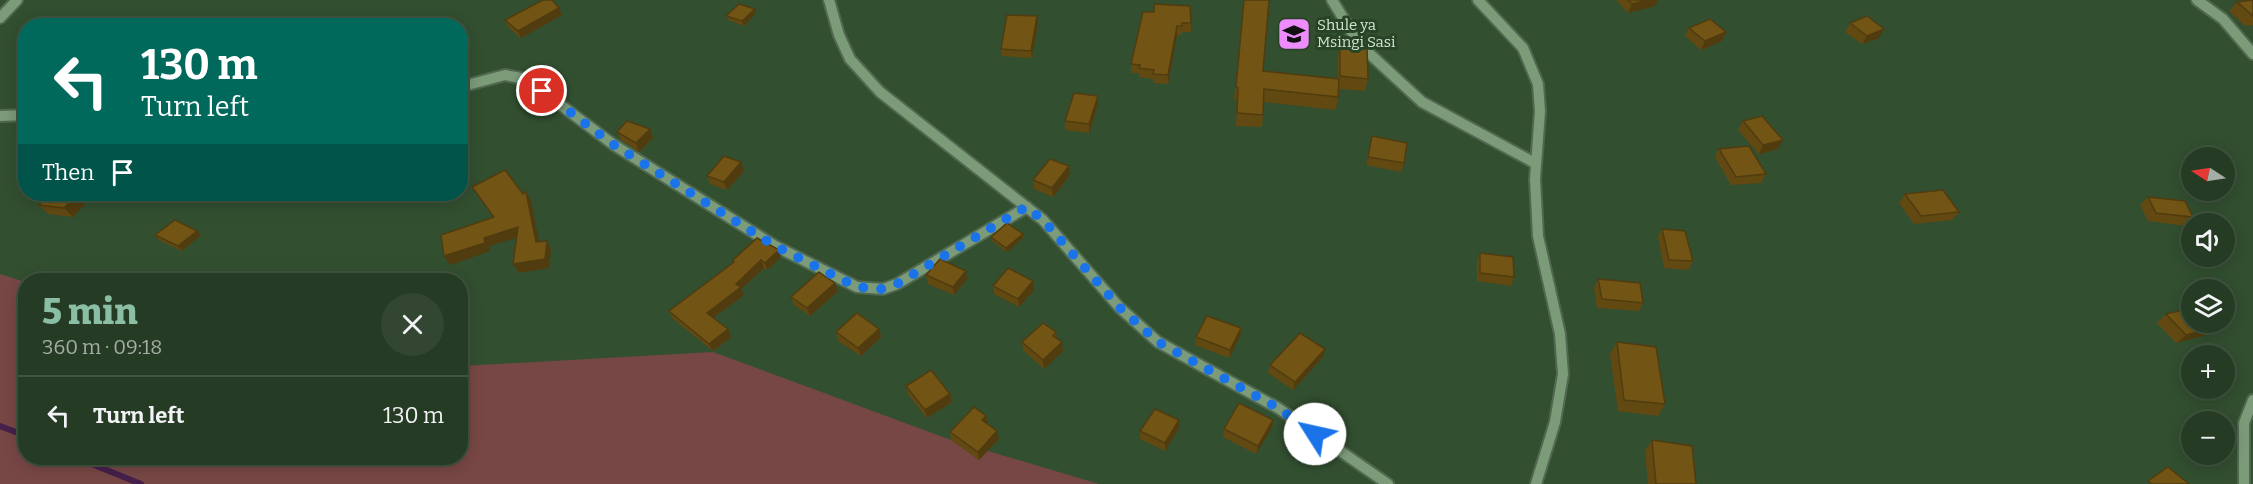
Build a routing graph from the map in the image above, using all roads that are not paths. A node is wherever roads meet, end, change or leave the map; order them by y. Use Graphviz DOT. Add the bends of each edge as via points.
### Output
graph roads {
  1 [pos="17,0"];
  2 [pos="829,0"];
  3 [pos="1332,0"];
  4 [pos="1478,0"];
  5 [pos="2197,0"];
  6 [pos="0,18"];
  7 [pos="2253,54"];
  8 [pos="468,85"];
  9 [pos="18,115"];
  10 [pos="0,116"];
  11 [pos="1535,163"];
  12 [pos="1026,207"];
  13 [pos="2253,400"];
  14 [pos="1388,484"];
  15 [pos="1536,484"];
  16 [pos="2244,484"];
  1 -- 6 [label="street"];
  2 -- 12 [label="street" via="850,59 880,92"];
  3 -- 11 [label="street" via="1360,45 1422,102"];
  4 -- 11 [label="street" via="1513,35 1532,65 1538,84"];
  5 -- 7 [label="street" via="2223,19"];
  8 -- 12 [label="street" via="505,75 526,80 614,145 775,246 857,287 882,289 897,284"];
  9 -- 10 [label="street"];
  11 -- 15 [label="street" via="1541,259 1564,362"];
  12 -- 14 [label="street" via="1043,220 1120,308 1158,342 1278,408"];
  13 -- 16 [label="street" via="2244,423"];
}
